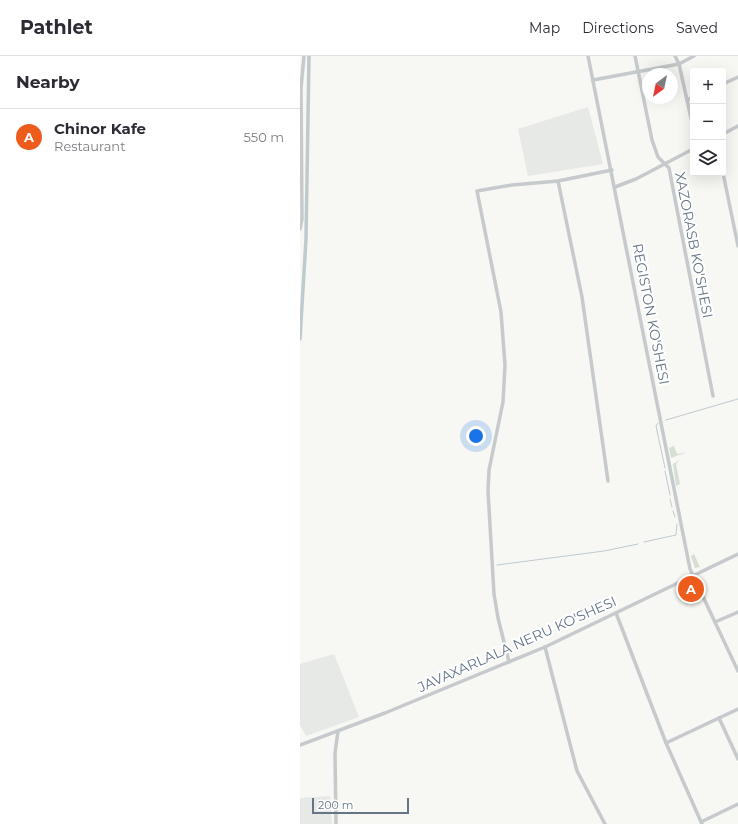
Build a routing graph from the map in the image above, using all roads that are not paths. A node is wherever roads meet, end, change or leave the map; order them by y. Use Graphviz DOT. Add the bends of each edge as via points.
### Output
graph roads {
  1 [pos="304,56"];
  2 [pos="588,56"];
  3 [pos="635,56"];
  4 [pos="675,56"];
  5 [pos="694,56"];
  6 [pos="680,64"];
  7 [pos="639,73"];
  8 [pos="738,77"];
  9 [pos="593,80"];
  10 [pos="726,83"];
  11 [pos="690,98"];
  12 [pos="687,100"];
  13 [pos="690,114"];
  14 [pos="738,126"];
  15 [pos="726,132"];
  16 [pos="690,150"];
  17 [pos="665,164"];
  18 [pos="612,170"];
  19 [pos="724,176"];
  20 [pos="558,181"];
  21 [pos="615,187"];
  22 [pos="300,229"];
  23 [pos="738,246"];
  24 [pos="713,396"];
  25 [pos="608,481"];
  26 [pos="738,554"];
  27 [pos="693,575"];
  28 [pos="738,612"];
  29 [pos="616,613"];
  30 [pos="715,622"];
  31 [pos="545,647"];
  32 [pos="509,662"];
  33 [pos="738,671"];
  34 [pos="738,709"];
  35 [pos="719,718"];
  36 [pos="338,732"];
  37 [pos="666,743"];
  38 [pos="300,745"];
  39 [pos="738,759"];
  40 [pos="738,804"];
  41 [pos="702,823"];
  42 [pos="336,824"];
  43 [pos="605,824"];
  1 -- 22 [label="street" via="301,88"];
  2 -- 9 [label="street, REGISTON KO'SHESI"];
  3 -- 7 [label="street, XAZORASB KO'SHESI"];
  4 -- 6 [label="street"];
  5 -- 6 [label="street"];
  6 -- 7 [label="street"];
  6 -- 12 [label="street"];
  7 -- 9 [label="street"];
  7 -- 17 [label="street, XAZORASB KO'SHESI" via="652,140 658,157"];
  8 -- 10 [label="street"];
  9 -- 18 [label="street, REGISTON KO'SHESI"];
  11 -- 12 [label="street"];
  12 -- 13 [label="street"];
  14 -- 15 [label="street"];
  16 -- 17 [label="street"];
  17 -- 21 [label="street"];
  17 -- 24 [label="street, XAZORASB KO'SHESI" via="668,168"];
  18 -- 20 [label="street"];
  18 -- 21 [label="street, REGISTON KO'SHESI"];
  19 -- 23 [label="street"];
  20 -- 25 [label="street" via="582,297"];
  20 -- 32 [label="street" via="477,191 501,312 503,402 489,470 488,491 494,594"];
  21 -- 27 [label="street, REGISTON KO'SHESI" via="671,476"];
  26 -- 27 [label="street, JAVAXARLALA NERU KO'SHESI"];
  27 -- 29 [label="street, JAVAXARLALA NERU KO'SHESI"];
  27 -- 30 [label="street, REGISTON KO'SHESI"];
  28 -- 30 [label="street"];
  29 -- 31 [label="street, JAVAXARLALA NERU KO'SHESI"];
  29 -- 37 [label="street"];
  30 -- 33 [label="street, REGISTON KO'SHESI"];
  31 -- 32 [label="street, JAVAXARLALA NERU KO'SHESI"];
  31 -- 43 [label="street" via="577,771"];
  32 -- 36 [label="street, JAVAXARLALA NERU KO'SHESI"];
  34 -- 35 [label="street"];
  35 -- 37 [label="street"];
  35 -- 39 [label="street"];
  36 -- 38 [label="street, JAVAXARLALA NERU KO'SHESI"];
  36 -- 42 [label="street"];
  37 -- 41 [label="street"];
  40 -- 41 [label="street"];
}
